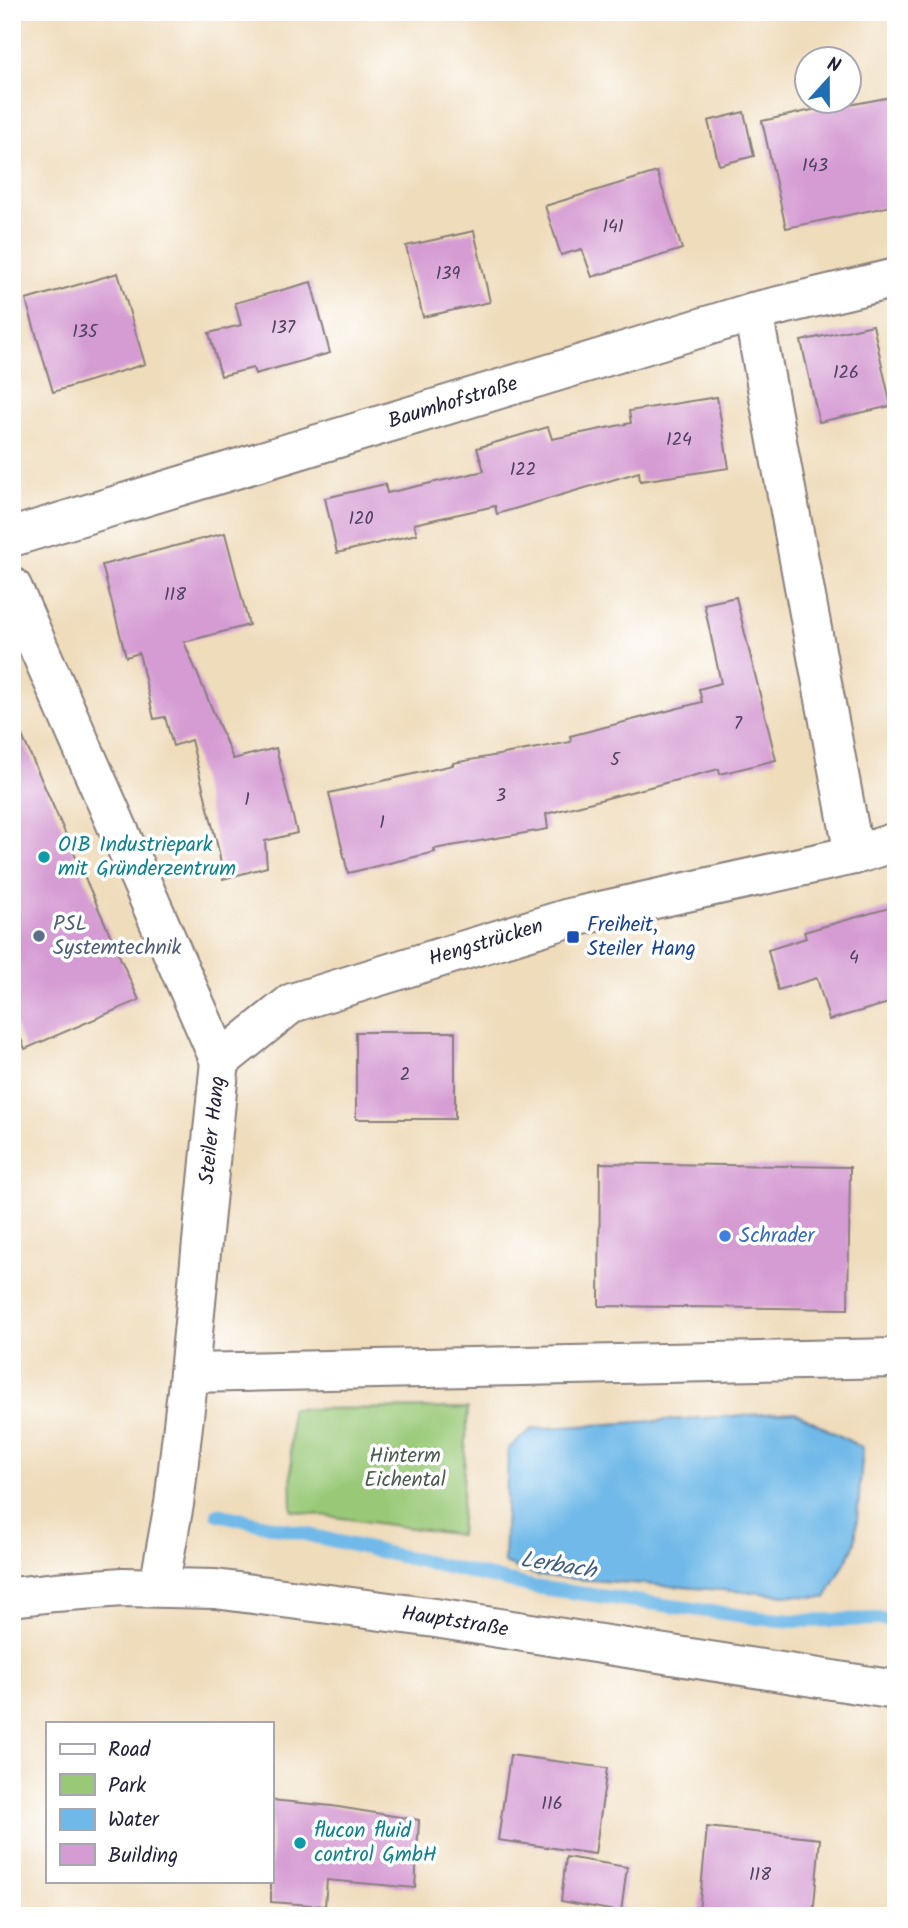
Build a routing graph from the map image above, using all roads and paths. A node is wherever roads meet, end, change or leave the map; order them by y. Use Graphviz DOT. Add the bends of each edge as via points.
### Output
graph roads {
  1 [pos="896,278"];
  2 [pos="752,312"];
  3 [pos="12,537"];
  4 [pos="12,587"];
  5 [pos="896,842"];
  6 [pos="854,855"];
  7 [pos="220,1061"];
  8 [pos="896,1358"];
  9 [pos="189,1373"];
  10 [pos="159,1587"];
  11 [pos="12,1597"];
  12 [pos="896,1690"];
  1 -- 2 [label="street, Baumhofstraße"];
  2 -- 3 [label="street, Baumhofstraße"];
  2 -- 6 [label="street"];
  4 -- 7 [label="street, Steiler Hang"];
  5 -- 6 [label="street, Hengstrücken"];
  6 -- 7 [label="street, Hengstrücken" via="569,918 292,1003"];
  7 -- 9 [label="street, Steiler Hang"];
  8 -- 9 [label="street"];
  9 -- 10 [label="street, Steiler Hang"];
  10 -- 11 [label="street, Hauptstraße"];
  10 -- 12 [label="street, Hauptstraße" via="228,1591 435,1618"];
}
